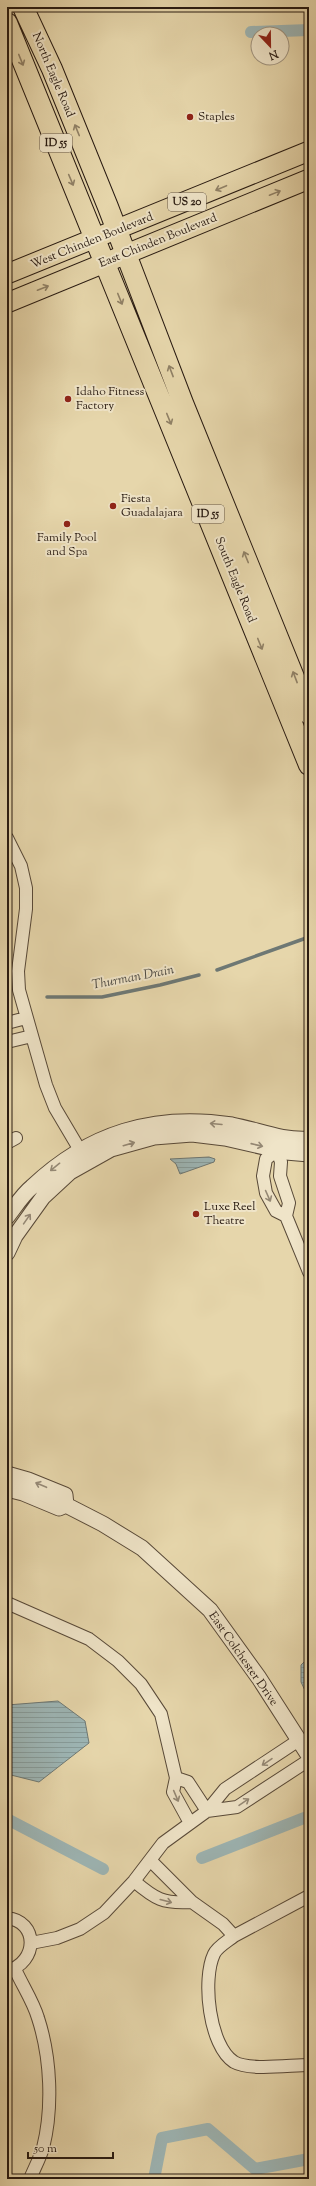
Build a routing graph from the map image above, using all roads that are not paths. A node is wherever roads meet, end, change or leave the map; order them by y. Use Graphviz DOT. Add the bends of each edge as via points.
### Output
graph roads {
  1 [pos="23,7"];
  2 [pos="7,23"];
  3 [pos="309,151"];
  4 [pos="309,179"];
  5 [pos="117,231"];
  6 [pos="96,239"];
  7 [pos="126,254"];
  8 [pos="105,263"];
  9 [pos="7,274"];
  10 [pos="7,303"];
  11 [pos="309,714"];
  12 [pos="303,741"];
  13 [pos="309,765"];
  14 [pos="7,838"];
  15 [pos="26,1018"];
  16 [pos="7,1023"];
  17 [pos="32,1036"];
  18 [pos="7,1042"];
  19 [pos="309,1139"];
  20 [pos="279,1143"];
  21 [pos="309,1154"];
  22 [pos="84,1157"];
  23 [pos="286,1216"];
  24 [pos="7,1217"];
  25 [pos="7,1253"];
  26 [pos="309,1272"];
  27 [pos="7,1474"];
  28 [pos="7,1489"];
  29 [pos="66,1505"];
  30 [pos="7,1603"];
  31 [pos="299,1740"];
  32 [pos="309,1756"];
  33 [pos="309,1760"];
  34 [pos="176,1778"];
  35 [pos="207,1811"];
  36 [pos="190,1823"];
  37 [pos="150,1860"];
  38 [pos="134,1881"];
  39 [pos="309,1896"];
  40 [pos="192,1902"];
  41 [pos="7,1918"];
  42 [pos="234,1936"];
  43 [pos="31,1943"];
  44 [pos="11,1970"];
  45 [pos="309,2065"];
  46 [pos="30,2179"];
  5 -- 1 [label="highway, North Eagle Road / ID 55, one-way" via="52,69"];
  2 -- 6 [label="highway, North Eagle Road / ID 55, one-way"];
  3 -- 5 [label="main road, West Chinden Boulevard / US 20, one-way"];
  7 -- 4 [label="main road, East Chinden Boulevard / US 20, one-way"];
  5 -- 6 [label="main road, West Chinden Boulevard / US 20"];
  5 -- 7 [label="highway, North Eagle Road / ID 55"];
  6 -- 8 [label="highway, North Eagle Road / ID 55"];
  6 -- 9 [label="main road, West Chinden Boulevard / US 20"];
  7 -- 8 [label="main road, East Chinden Boulevard / US 20"];
  11 -- 7 [label="highway, South Eagle Road / ID 55, one-way"];
  10 -- 8 [label="main road, East Chinden Boulevard / US 20, one-way"];
  8 -- 12 [label="highway, South Eagle Road / ID 55, one-way"];
  12 -- 13 [label="highway, South Eagle Road / ID 55"];
  14 -- 15 [label="street" via="21,866 26,888 26,909 18,971 19,990"];
  15 -- 16 [label="street"];
  15 -- 17 [label="street"];
  17 -- 18 [label="street"];
  17 -- 22 [label="street" via="55,1108"];
  19 -- 20 [label="street"];
  20 -- 21 [label="street"];
  20 -- 22 [label="street" via="232,1125 178,1121 119,1131"];
  20 -- 23 [label="street" via="282,1162 280,1176 288,1203"];
  20 -- 23 [label="street, one-way" via="266,1159 263,1176 266,1193 276,1211"];
  22 -- 24 [label="street, one-way" via="58,1164 30,1188"];
  25 -- 22 [label="street, one-way" via="43,1197"];
  23 -- 26 [label="street"];
  29 -- 27 [label="street, East Colchester Drive, one-way" via="65,1496"];
  28 -- 29 [label="street, East Colchester Drive" via="59,1508"];
  29 -- 31 [label="street, East Colchester Drive" via="142,1548 210,1610"];
  30 -- 34 [label="street" via="89,1640 118,1661 141,1684 161,1714"];
  31 -- 32 [label="street, East Colchester Drive"];
  31 -- 35 [label="street, one-way" via="225,1789"];
  35 -- 33 [label="street, one-way" via="237,1807"];
  34 -- 35 [label="street" via="188,1782"];
  34 -- 36 [label="street, one-way" via="173,1792"];
  35 -- 36 [label="street"];
  36 -- 37 [label="street" via="163,1843"];
  37 -- 38 [label="street"];
  37 -- 40 [label="street"];
  38 -- 40 [label="street, one-way" via="152,1898 172,1903"];
  38 -- 43 [label="street" via="104,1913 80,1929 57,1938"];
  39 -- 42 [label="street"];
  40 -- 42 [label="street" via="223,1924"];
  41 -- 43 [label="street" via="25,1928"];
  42 -- 45 [label="street" via="214,1952 208,1972 209,2007 223,2050 233,2061 246,2066"];
  43 -- 44 [label="street" via="27,1958"];
  44 -- 46 [label="street" via="38,2018 46,2054 49,2090 47,2122 43,2148"];
}
